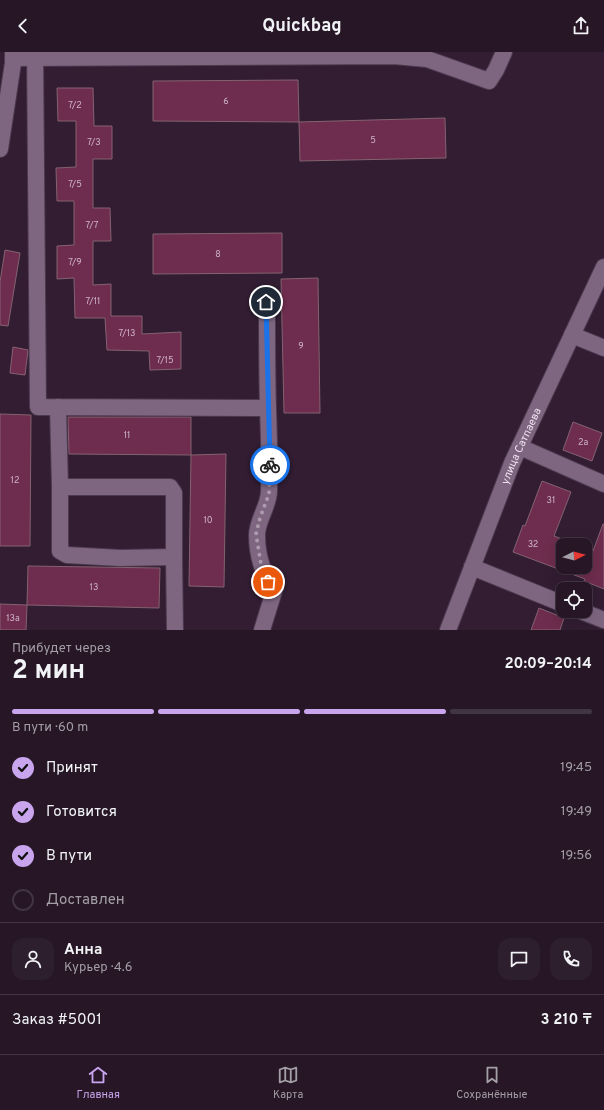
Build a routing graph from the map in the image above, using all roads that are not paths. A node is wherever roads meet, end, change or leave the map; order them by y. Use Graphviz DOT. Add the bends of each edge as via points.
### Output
graph roads {
  1 [pos="504,52"];
  2 [pos="13,55"];
  3 [pos="35,55"];
  4 [pos="0,149"];
  5 [pos="604,267"];
  6 [pos="266,302"];
  7 [pos="572,335"];
  8 [pos="604,348"];
  9 [pos="58,407"];
  10 [pos="268,408"];
  11 [pos="520,448"];
  12 [pos="604,484"];
  13 [pos="60,488"];
  14 [pos="174,557"];
  15 [pos="472,567"];
  16 [pos="556,601"];
  17 [pos="592,616"];
  18 [pos="604,620"];
  19 [pos="175,630"];
  20 [pos="262,630"];
  21 [pos="448,630"];
  1 -- 3 [label="street" via="489,81 427,59 394,56"];
  2 -- 3 [label="street"];
  2 -- 4 [label="street"];
  3 -- 9 [label="street" via="38,406"];
  5 -- 7 [label="street, улица Сатпаева"];
  6 -- 10 [label="street"];
  7 -- 8 [label="street"];
  7 -- 11 [label="street, улица Сатпаева"];
  9 -- 10 [label="street"];
  9 -- 13 [label="street"];
  10 -- 20 [label="street" via="269,494 256,534 261,564 268,582 275,588"];
  11 -- 12 [label="street"];
  11 -- 15 [label="street, улица Сатпаева"];
  13 -- 14 [label="street" via="60,551 67,555 120,558"];
  13 -- 14 [label="street" via="170,488 174,492"];
  14 -- 19 [label="street"];
  15 -- 16 [label="street"];
  15 -- 21 [label="street, улица Сатпаева"];
  17 -- 18 [label="street"];
}
